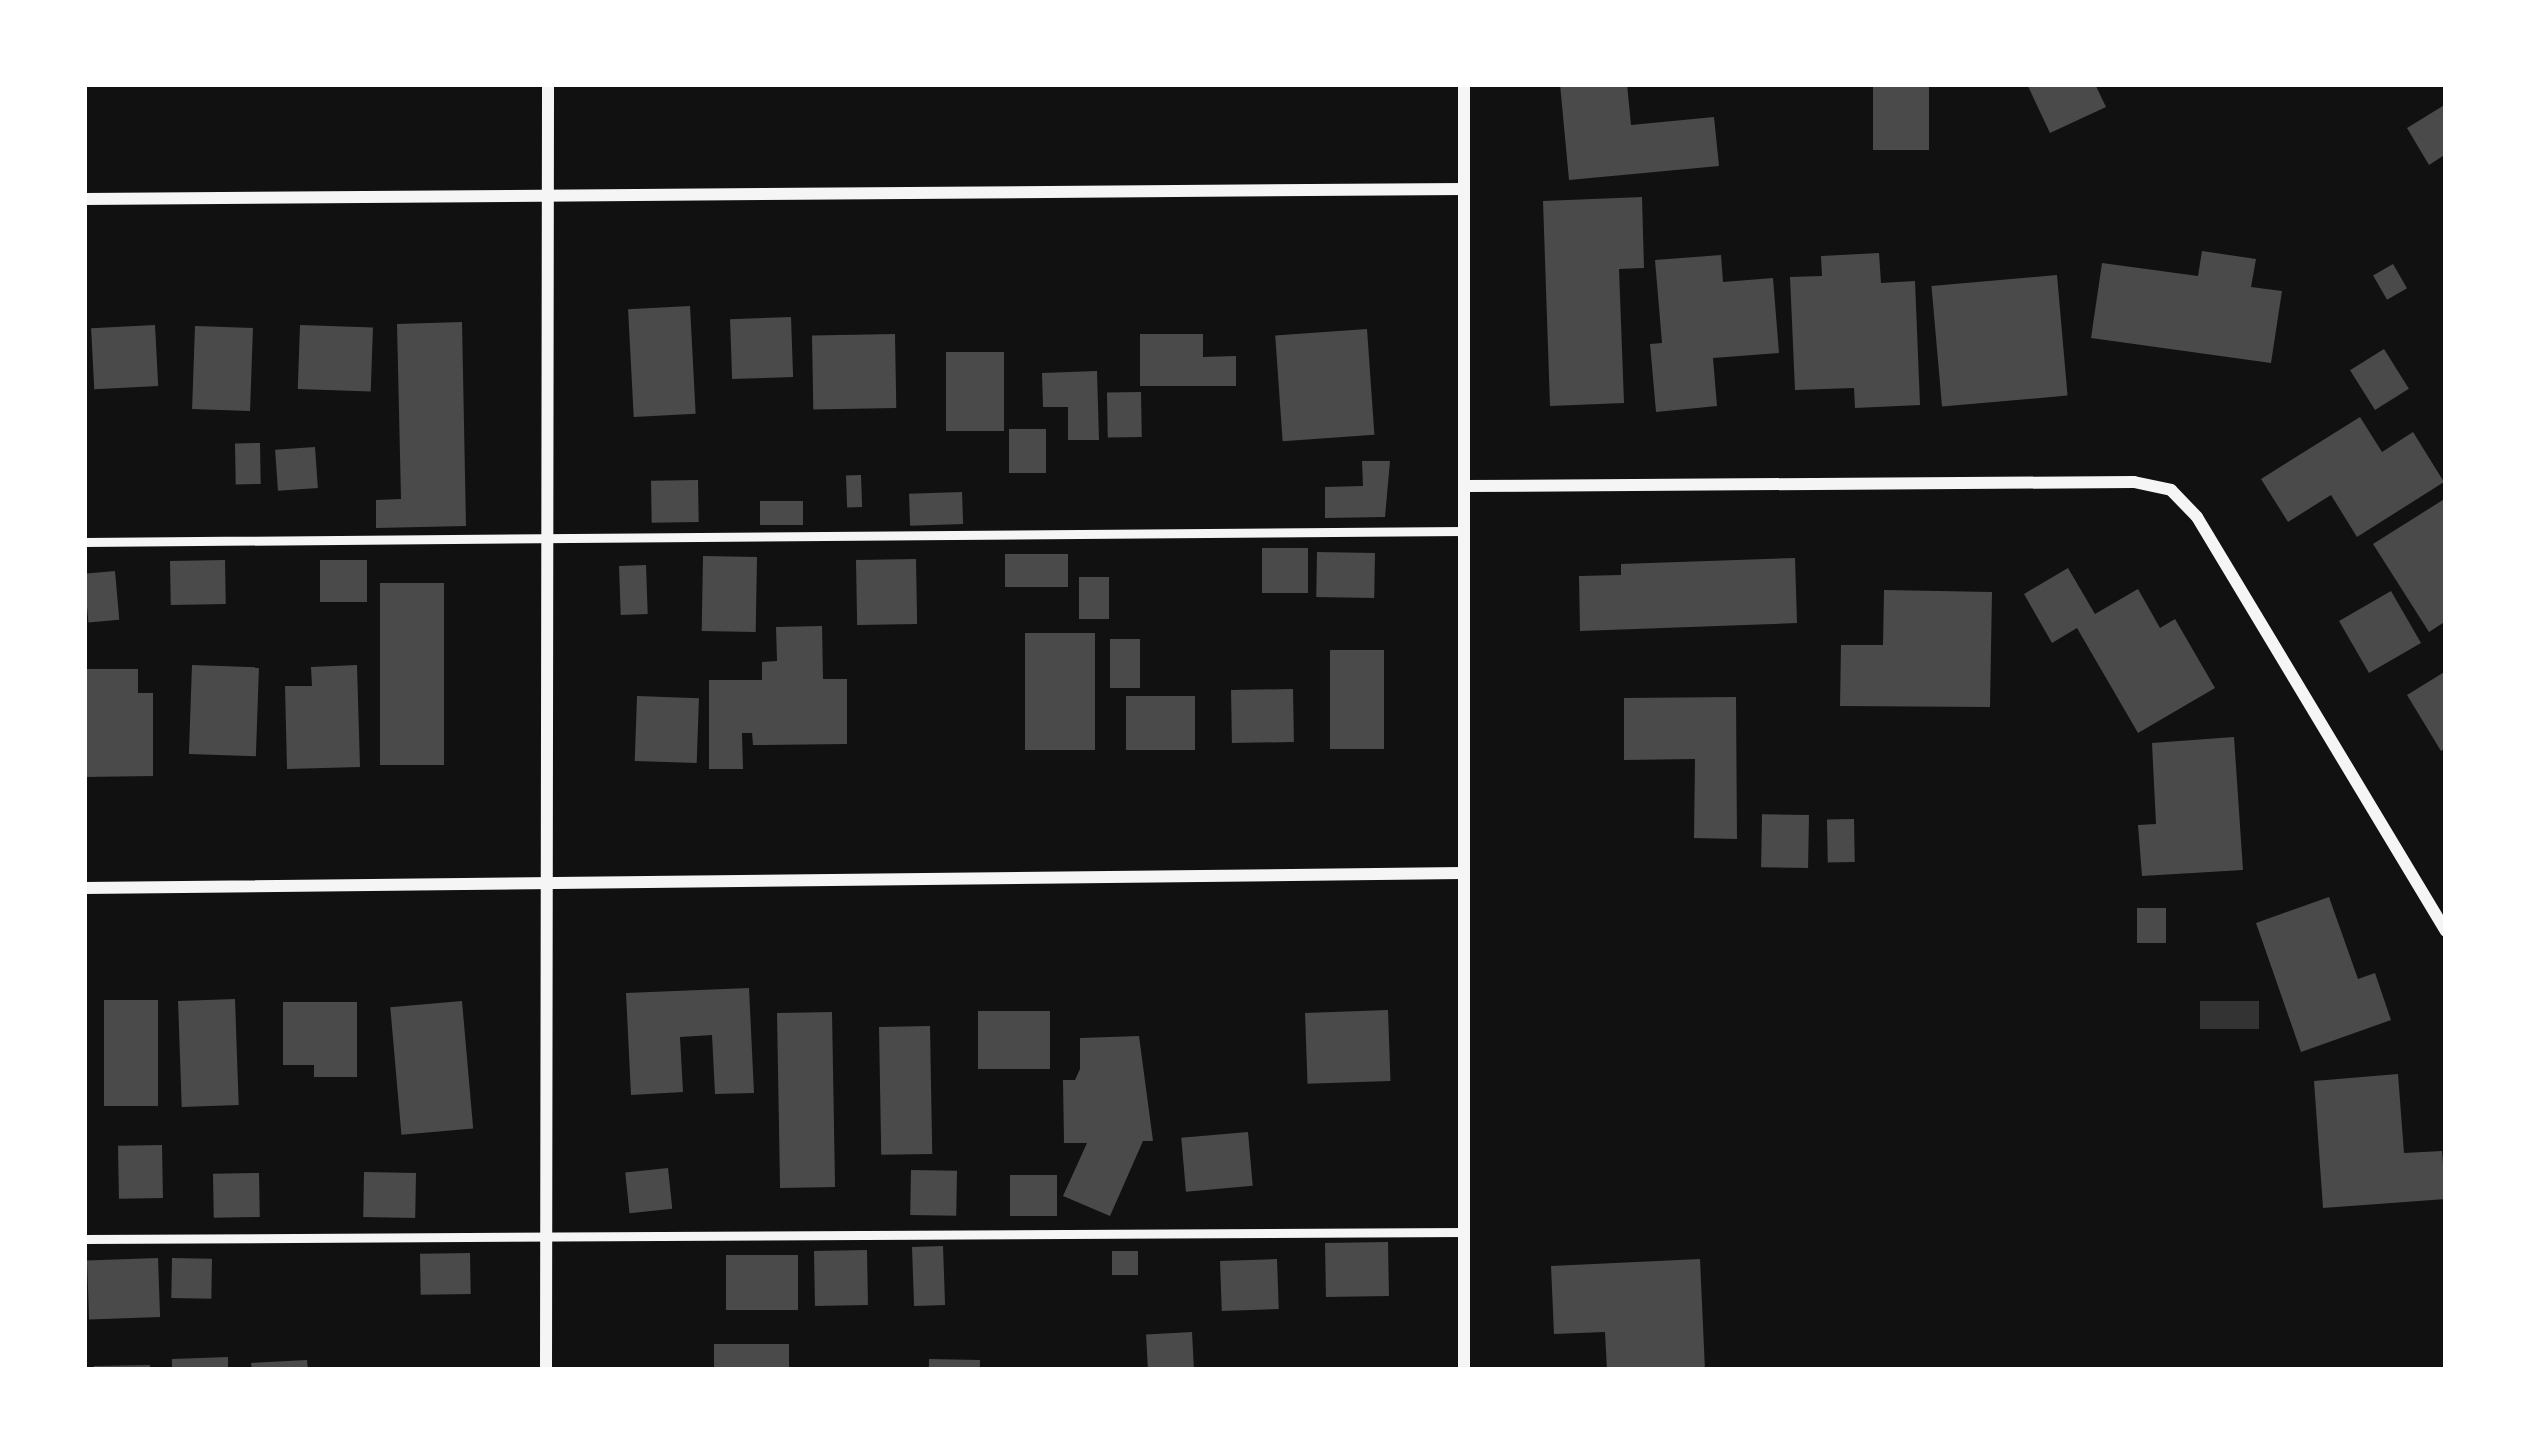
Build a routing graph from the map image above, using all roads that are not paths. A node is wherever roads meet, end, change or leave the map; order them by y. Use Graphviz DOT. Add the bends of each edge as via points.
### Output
graph roads {
  1 [pos="548,84"];
  2 [pos="1464,84"];
  3 [pos="1464,189"];
  4 [pos="548,196"];
  5 [pos="84,199"];
  6 [pos="1464,486"];
  7 [pos="1464,532"];
  8 [pos="547,538"];
  9 [pos="84,542"];
  10 [pos="1463,873"];
  11 [pos="546,886"];
  12 [pos="84,888"];
  13 [pos="2446,931"];
  14 [pos="1463,1232"];
  15 [pos="546,1236"];
  16 [pos="84,1239"];
  17 [pos="546,1370"];
  18 [pos="1463,1370"];
  1 -- 4 [label="street"];
  2 -- 3 [label="street"];
  3 -- 4 [label="street"];
  3 -- 6 [label="street"];
  4 -- 5 [label="street"];
  4 -- 8 [label="street"];
  6 -- 7 [label="street"];
  6 -- 13 [label="street" via="2134,482 2171,490 2197,518"];
  7 -- 8 [label="lane"];
  7 -- 10 [label="street"];
  8 -- 9 [label="lane"];
  8 -- 11 [label="street"];
  10 -- 11 [label="street"];
  10 -- 14 [label="street"];
  11 -- 12 [label="street"];
  11 -- 15 [label="street"];
  14 -- 15 [label="lane"];
  14 -- 18 [label="street"];
  15 -- 16 [label="lane"];
  15 -- 17 [label="street"];
}
